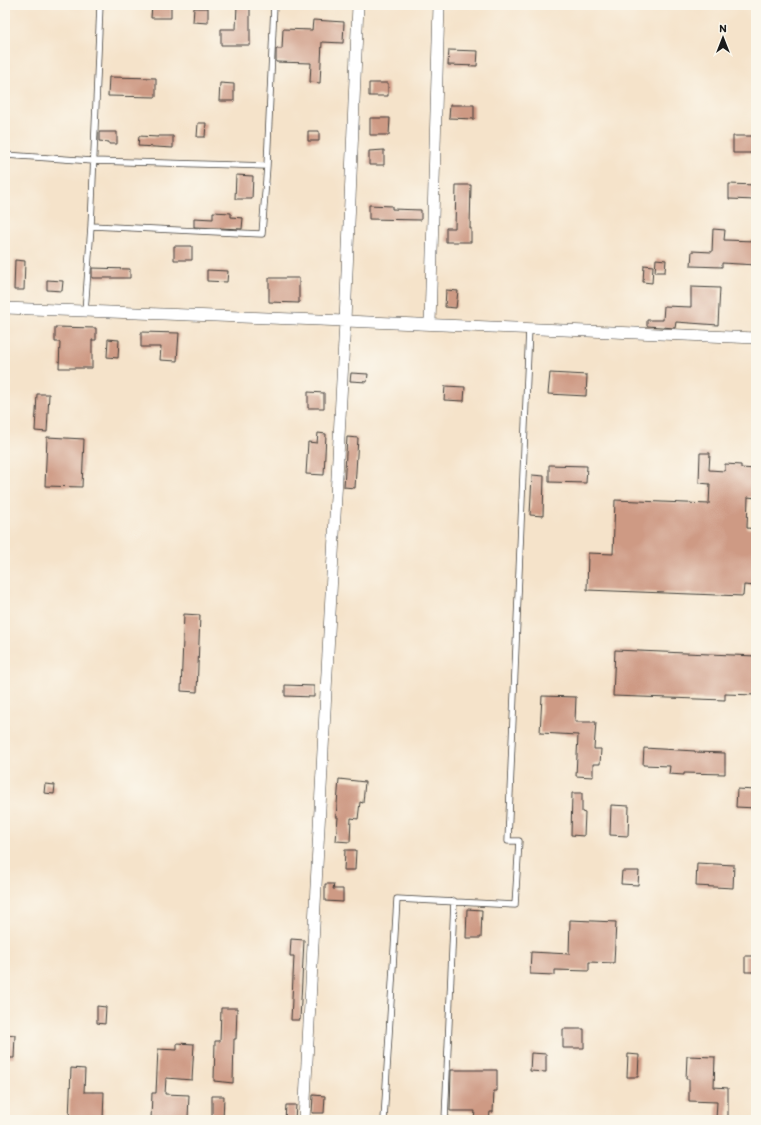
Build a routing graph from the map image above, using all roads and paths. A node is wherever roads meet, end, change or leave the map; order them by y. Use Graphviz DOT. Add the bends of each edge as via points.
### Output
graph roads {
  1 [pos="100,5"];
  2 [pos="274,5"];
  3 [pos="358,5"];
  4 [pos="439,5"];
  5 [pos="5,155"];
  6 [pos="93,161"];
  7 [pos="267,166"];
  8 [pos="91,226"];
  9 [pos="5,308"];
  10 [pos="85,312"];
  11 [pos="345,320"];
  12 [pos="430,324"];
  13 [pos="528,328"];
  14 [pos="756,338"];
  15 [pos="454,901"];
  16 [pos="304,1120"];
  17 [pos="384,1120"];
  18 [pos="444,1120"];
  1 -- 6 [label="lane"];
  2 -- 7 [label="lane"];
  3 -- 11 [label="street"];
  4 -- 12 [label="street"];
  5 -- 6 [label="lane"];
  6 -- 7 [label="lane"];
  6 -- 8 [label="lane"];
  7 -- 8 [label="lane" via="262,234"];
  8 -- 10 [label="lane"];
  9 -- 10 [label="street"];
  10 -- 11 [label="street"];
  11 -- 12 [label="street"];
  11 -- 16 [label="street"];
  12 -- 13 [label="street"];
  13 -- 14 [label="street"];
  13 -- 15 [label="lane" via="508,841 519,841 515,905"];
  15 -- 17 [label="lane" via="397,899"];
  15 -- 18 [label="lane"];
}
